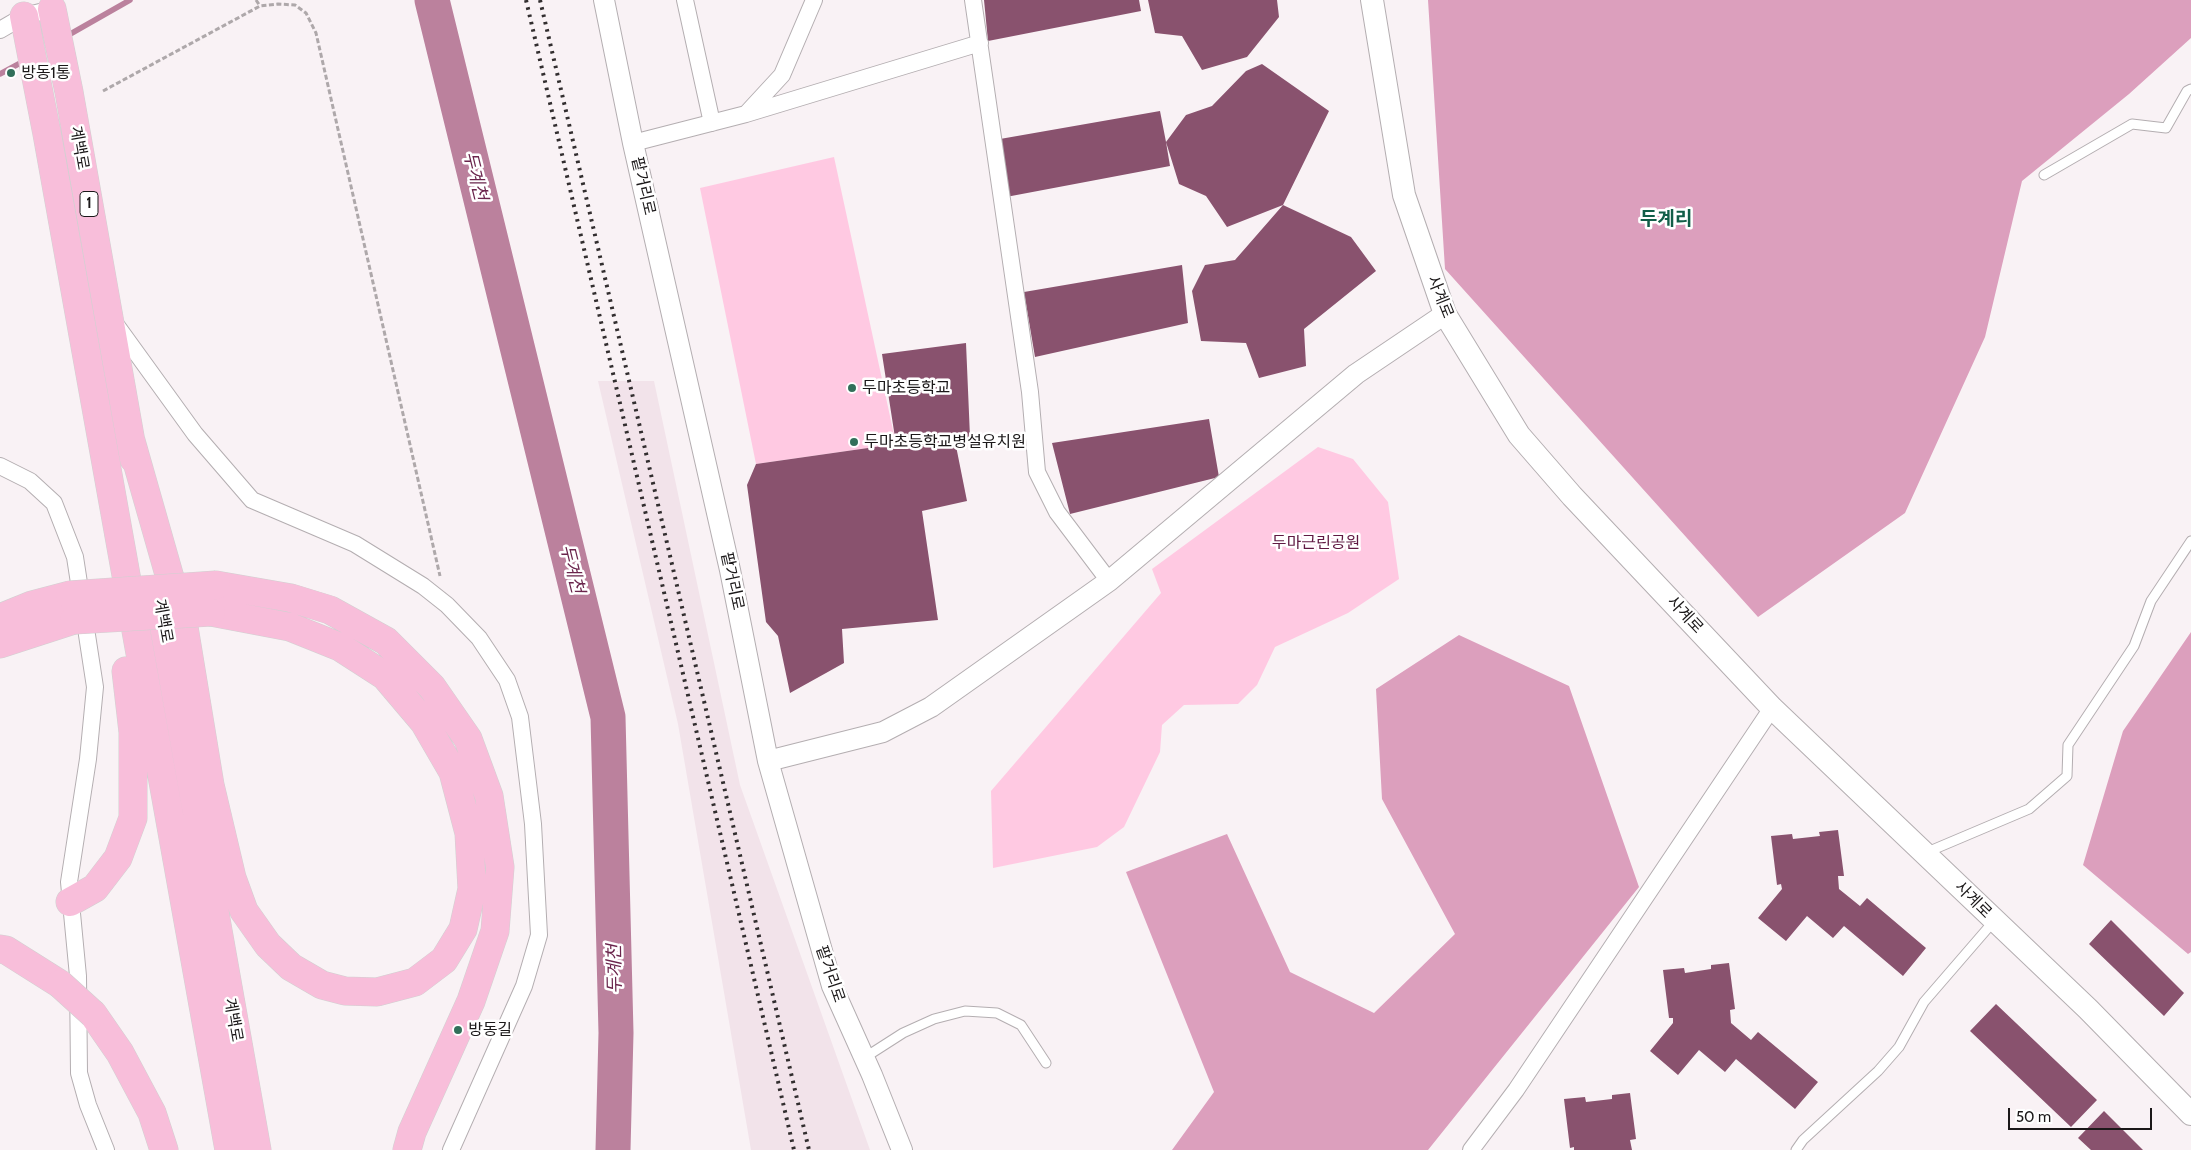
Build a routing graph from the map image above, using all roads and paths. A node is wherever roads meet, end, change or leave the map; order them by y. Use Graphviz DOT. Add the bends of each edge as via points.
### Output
graph roads {
  1 [pos="604,0"];
  2 [pos="685,0"];
  3 [pos="814,0"];
  4 [pos="973,0"];
  5 [pos="1372,0"];
  6 [pos="257,1"];
  7 [pos="260,6"];
  8 [pos="52,9"];
  9 [pos="24,16"];
  10 [pos="0,30"];
  11 [pos="980,43"];
  12 [pos="2191,89"];
  13 [pos="103,90"];
  14 [pos="746,114"];
  15 [pos="712,123"];
  16 [pos="633,143"];
  17 [pos="2044,175"];
  18 [pos="1445,314"];
  19 [pos="108,315"];
  20 [pos="131,441"];
  21 [pos="0,466"];
  22 [pos="2191,541"];
  23 [pos="123,557"];
  24 [pos="1109,581"];
  25 [pos="447,605"];
  26 [pos="72,607"];
  27 [pos="0,618"];
  28 [pos="0,644"];
  29 [pos="1772,708"];
  30 [pos="768,761"];
  31 [pos="1925,853"];
  32 [pos="70,902"];
  33 [pos="1994,921"];
  34 [pos="0,949"];
  35 [pos="864,1058"];
  36 [pos="1046,1063"];
  37 [pos="2191,1114"];
  38 [pos="106,1150"];
  39 [pos="164,1150"];
  40 [pos="230,1150"];
  41 [pos="256,1150"];
  42 [pos="407,1150"];
  43 [pos="451,1150"];
  44 [pos="902,1150"];
  45 [pos="1472,1150"];
  46 [pos="1796,1150"];
  1 -- 16 [label="street, 팥거리로"];
  2 -- 15 [label="street"];
  3 -- 14 [label="street" via="782,75"];
  4 -- 11 [label="street"];
  5 -- 18 [label="main road, 사계로" via="1404,195"];
  6 -- 7 [label="path"];
  7 -- 13 [label="path"];
  7 -- 25 [label="path" via="295,5 306,13 316,33"];
  8 -- 9 [label="street"];
  8 -- 19 [label="highway, 계백로 / 1"];
  9 -- 10 [label="street"];
  9 -- 23 [label="highway, 계백로"];
  11 -- 14 [label="street"];
  11 -- 24 [label="street" via="1030,392 1037,472 1057,512"];
  12 -- 17 [label="lane" via="2166,128 2132,124"];
  14 -- 15 [label="street"];
  15 -- 16 [label="street"];
  16 -- 30 [label="street, 팥거리로" via="723,542"];
  18 -- 24 [label="street" via="1356,374"];
  18 -- 29 [label="main road, 사계로" via="1519,434 1572,496"];
  19 -- 20 [label="highway, 계백로 / 1"];
  19 -- 25 [label="street" via="195,434 252,500 355,544 423,586"];
  20 -- 26 [label="highway, bridge" via="184,628 210,785 232,878 244,911 268,945 291,967 322,985 345,991 377,992 415,982 444,960 464,929 472,889 469,833 453,772 424,722 385,676 340,647 290,627 211,612"];
  20 -- 41 [label="highway, 계백로"];
  21 -- 32 [label="street" via="30,482 54,503 75,557 95,687 88,759 69,882"];
  22 -- 31 [label="lane" via="2151,601 2134,646 2068,745 2067,776 2029,809"];
  23 -- 32 [label="highway" via="122,630 133,732 133,818 118,858 95,888"];
  23 -- 40 [label="highway, 계백로"];
  24 -- 30 [label="street" via="931,707 883,732"];
  25 -- 43 [label="street" via="479,638 507,680 520,718 533,824 539,935 524,986"];
  26 -- 27 [label="highway" via="32,605"];
  26 -- 28 [label="highway"];
  26 -- 42 [label="highway, bridge" via="216,585 291,598 330,610 386,641 432,687 468,739 489,796 500,867 495,931 471,1001 412,1132"];
  29 -- 31 [label="main road, 사계로"];
  29 -- 45 [label="street" via="1516,1090"];
  30 -- 35 [label="street, 팥거리로" via="832,986"];
  31 -- 33 [label="main road, 사계로"];
  32 -- 38 [label="street" via="78,976 79,1073"];
  33 -- 37 [label="main road, 사계로" via="2088,1009"];
  33 -- 46 [label="lane" via="1924,1002 1898,1047 1878,1071"];
  34 -- 39 [label="highway, bridge" via="60,984 93,1014 120,1052 148,1104"];
  35 -- 36 [label="lane" via="903,1033 934,1019 965,1011 997,1013 1022,1024"];
  35 -- 44 [label="street, 팥거리로"];
}
